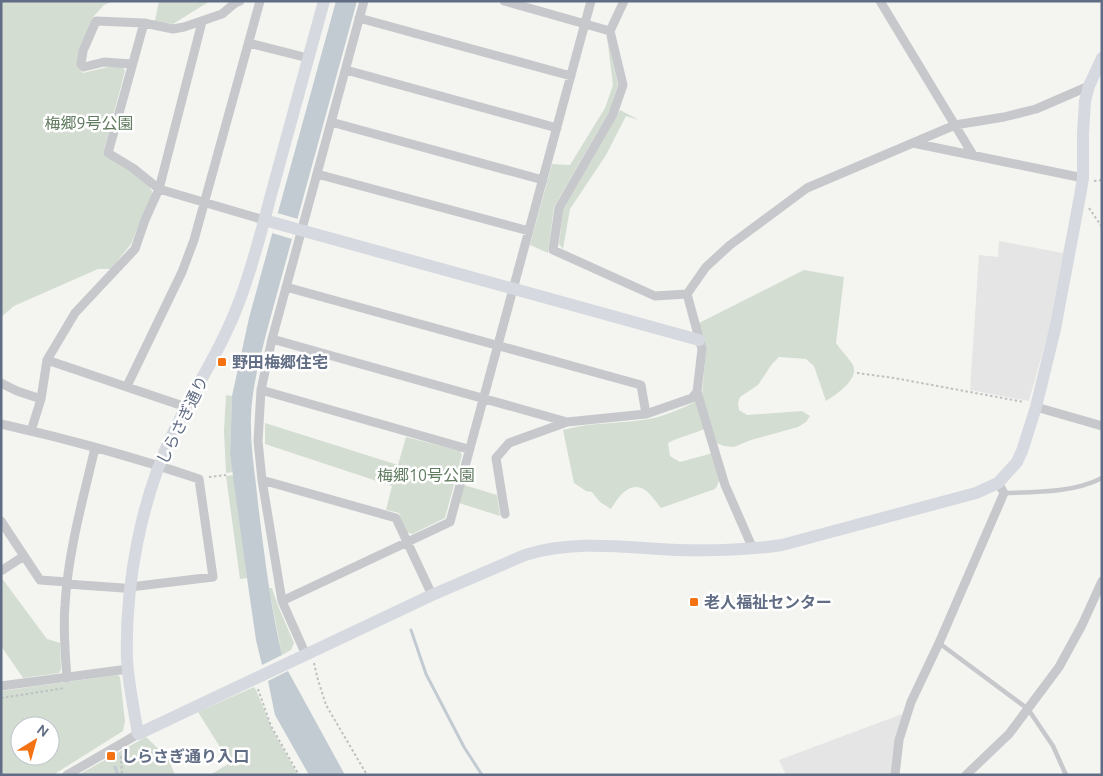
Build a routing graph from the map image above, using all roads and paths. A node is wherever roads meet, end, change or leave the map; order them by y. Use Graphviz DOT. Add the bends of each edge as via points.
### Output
graph roads {
  1 [pos="240,1"];
  2 [pos="260,1"];
  3 [pos="324,1"];
  4 [pos="364,1"];
  5 [pos="504,1"];
  6 [pos="592,1"];
  7 [pos="624,1"];
  8 [pos="880,1"];
  9 [pos="359,18"];
  10 [pos="202,22"];
  11 [pos="144,23"];
  12 [pos="586,23"];
  13 [pos="610,30"];
  14 [pos="249,43"];
  15 [pos="308,58"];
  16 [pos="1102,58"];
  17 [pos="132,64"];
  18 [pos="346,70"];
  19 [pos="571,76"];
  20 [pos="1090,86"];
  21 [pos="331,122"];
  22 [pos="955,125"];
  23 [pos="557,128"];
  24 [pos="913,143"];
  25 [pos="973,155"];
  26 [pos="317,174"];
  27 [pos="1083,178"];
  28 [pos="543,180"];
  29 [pos="159,189"];
  30 [pos="1080,196"];
  31 [pos="204,203"];
  32 [pos="269,222"];
  33 [pos="1102,227"];
  34 [pos="298,229"];
  35 [pos="529,231"];
  36 [pos="286,287"];
  37 [pos="514,289"];
  38 [pos="687,294"];
  39 [pos="272,339"];
  40 [pos="699,340"];
  41 [pos="498,345"];
  42 [pos="47,360"];
  43 [pos="857,373"];
  44 [pos="1,383"];
  45 [pos="127,386"];
  46 [pos="261,390"];
  47 [pos="698,392"];
  48 [pos="484,398"];
  49 [pos="41,399"];
  50 [pos="186,407"];
  51 [pos="1036,408"];
  52 [pos="646,414"];
  53 [pos="567,422"];
  54 [pos="1,424"];
  55 [pos="1102,426"];
  56 [pos="31,431"];
  57 [pos="94,448"];
  58 [pos="468,448"];
  59 [pos="160,466"];
  60 [pos="226,475"];
  61 [pos="1102,478"];
  62 [pos="199,479"];
  63 [pos="262,480"];
  64 [pos="1001,488"];
  65 [pos="505,514"];
  66 [pos="1,521"];
  67 [pos="407,541"];
  68 [pos="753,549"];
  69 [pos="24,556"];
  70 [pos="1,571"];
  71 [pos="1102,581"];
  72 [pos="67,583"];
  73 [pos="127,587"];
  74 [pos="432,595"];
  75 [pos="282,601"];
  76 [pos="939,643"];
  77 [pos="309,653"];
  78 [pos="128,669"];
  79 [pos="67,678"];
  80 [pos="257,678"];
  81 [pos="1,686"];
  82 [pos="66,688"];
  83 [pos="1,698"];
  84 [pos="1028,709"];
  85 [pos="138,734"];
  86 [pos="121,744"];
  87 [pos="67,775"];
  88 [pos="122,775"];
  89 [pos="300,775"];
  90 [pos="367,775"];
  91 [pos="895,775"];
  92 [pos="966,775"];
  93 [pos="1066,775"];
  1 -- 10 [label="street" via="222,14"];
  2 -- 14 [label="street"];
  3 -- 15 [label="street, しらさぎ通り"];
  4 -- 9 [label="street"];
  5 -- 12 [label="street"];
  6 -- 12 [label="street"];
  7 -- 13 [label="street"];
  8 -- 22 [label="street"];
  9 -- 18 [label="street"];
  9 -- 19 [label="street"];
  10 -- 11 [label="street" via="173,29"];
  10 -- 29 [label="street"];
  11 -- 17 [label="street"];
  11 -- 17 [label="street" via="96,21 81,64 84,67 104,62"];
  12 -- 13 [label="street"];
  12 -- 19 [label="street"];
  13 -- 38 [label="street" via="624,85 613,114 559,208 554,250 655,296"];
  14 -- 15 [label="street"];
  14 -- 31 [label="street"];
  15 -- 32 [label="street, しらさぎ通り"];
  16 -- 20 [label="street"];
  17 -- 29 [label="street" via="108,153"];
  18 -- 21 [label="street"];
  18 -- 23 [label="street"];
  19 -- 23 [label="street"];
  20 -- 22 [label="street" via="1036,109"];
  20 -- 27 [label="street" via="1085,101"];
  21 -- 26 [label="street"];
  21 -- 28 [label="street"];
  22 -- 24 [label="street"];
  22 -- 25 [label="street"];
  23 -- 28 [label="street"];
  24 -- 25 [label="street"];
  24 -- 38 [label="street" via="807,188 730,245 706,267"];
  25 -- 27 [label="street"];
  26 -- 34 [label="street"];
  26 -- 35 [label="street"];
  27 -- 30 [label="street"];
  28 -- 35 [label="street"];
  29 -- 31 [label="street"];
  29 -- 42 [label="street" via="135,248 75,313"];
  30 -- 33 [label="path"];
  30 -- 51 [label="street" via="1056,329"];
  31 -- 32 [label="street"];
  31 -- 45 [label="street" via="182,272"];
  32 -- 34 [label="street"];
  32 -- 50 [label="street, しらさぎ通り" via="239,303"];
  34 -- 36 [label="street"];
  34 -- 37 [label="street"];
  35 -- 37 [label="street"];
  36 -- 39 [label="street"];
  36 -- 41 [label="street"];
  37 -- 40 [label="street"];
  37 -- 41 [label="street"];
  38 -- 40 [label="street"];
  39 -- 46 [label="street"];
  39 -- 48 [label="street"];
  40 -- 47 [label="street" via="702,349"];
  41 -- 48 [label="street"];
  41 -- 52 [label="street" via="641,385"];
  42 -- 45 [label="street"];
  42 -- 49 [label="street"];
  43 -- 51 [label="path" via="1020,401"];
  44 -- 49 [label="street"];
  45 -- 50 [label="street"];
  46 -- 58 [label="street"];
  46 -- 63 [label="street" via="258,441"];
  47 -- 52 [label="street" via="692,398"];
  47 -- 68 [label="street" via="726,486"];
  48 -- 53 [label="street"];
  48 -- 58 [label="street"];
  49 -- 56 [label="street"];
  50 -- 59 [label="street, しらさぎ通り"];
  51 -- 55 [label="street"];
  51 -- 64 [label="street" via="1022,451"];
  52 -- 53 [label="street"];
  53 -- 65 [label="street" via="508,443 496,458"];
  54 -- 56 [label="street"];
  56 -- 57 [label="street"];
  57 -- 59 [label="street"];
  57 -- 72 [label="street"];
  58 -- 67 [label="street" via="450,522"];
  59 -- 62 [label="street"];
  59 -- 73 [label="street, しらさぎ通り"];
  60 -- 62 [label="path"];
  61 -- 64 [label="lane" via="1067,489"];
  62 -- 73 [label="street" via="213,577"];
  63 -- 67 [label="street" via="396,518"];
  63 -- 75 [label="street"];
  64 -- 68 [label="street"];
  64 -- 76 [label="street"];
  66 -- 69 [label="street"];
  67 -- 74 [label="street"];
  67 -- 75 [label="street"];
  68 -- 74 [label="street" via="556,547 525,555"];
  69 -- 70 [label="street"];
  69 -- 72 [label="street" via="40,580"];
  71 -- 84 [label="street" via="1059,666"];
  72 -- 73 [label="street"];
  72 -- 79 [label="street" via="64,606"];
  73 -- 78 [label="street, しらさぎ通り"];
  74 -- 77 [label="street"];
  75 -- 77 [label="street"];
  76 -- 84 [label="lane"];
  76 -- 91 [label="street" via="911,702 899,740"];
  77 -- 80 [label="street"];
  77 -- 90 [label="path" via="326,705"];
  78 -- 79 [label="street"];
  78 -- 85 [label="street, しらさぎ通り"];
  79 -- 81 [label="street"];
  80 -- 85 [label="street"];
  80 -- 89 [label="path" via="271,726"];
  82 -- 83 [label="path"];
  84 -- 92 [label="street" via="1009,734"];
  84 -- 93 [label="lane" via="1053,746"];
  85 -- 86 [label="street"];
  86 -- 87 [label="street"];
  86 -- 88 [label="path"];
}
